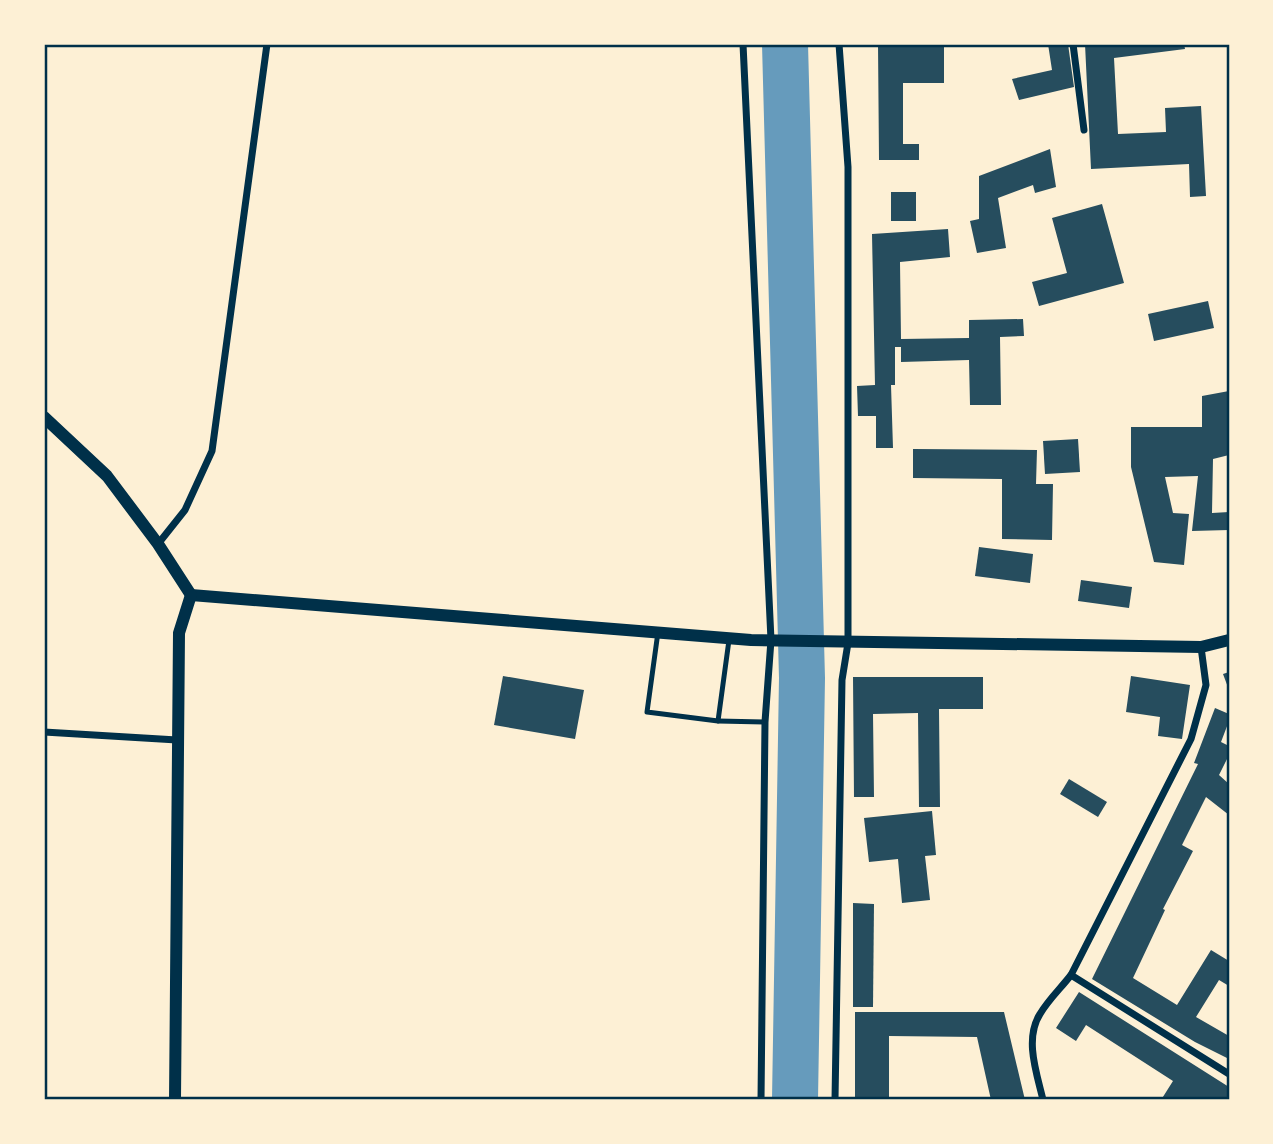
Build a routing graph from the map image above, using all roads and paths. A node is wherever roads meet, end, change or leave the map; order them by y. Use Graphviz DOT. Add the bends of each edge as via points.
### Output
graph roads {
  1 [pos="267,44"];
  2 [pos="743,44"];
  3 [pos="839,44"];
  4 [pos="1073,44"];
  5 [pos="1084,130"];
  6 [pos="44,417"];
  7 [pos="158,544"];
  8 [pos="191,595"];
  9 [pos="658,632"];
  10 [pos="729,638"];
  11 [pos="771,640"];
  12 [pos="1229,640"];
  13 [pos="848,643"];
  14 [pos="1201,647"];
  15 [pos="718,722"];
  16 [pos="765,722"];
  17 [pos="44,732"];
  18 [pos="177,740"];
  19 [pos="1071,975"];
  20 [pos="1229,1074"];
  21 [pos="175,1100"];
  22 [pos="761,1100"];
  23 [pos="835,1100"];
  24 [pos="1043,1100"];
  1 -- 7 [label="street" via="212,451 186,510"];
  2 -- 11 [label="street"];
  3 -- 13 [label="street" via="848,167"];
  4 -- 5 [label="street"];
  6 -- 7 [label="street" via="107,476"];
  7 -- 8 [label="street"];
  8 -- 9 [label="street"];
  8 -- 18 [label="street" via="179,633"];
  9 -- 10 [label="street"];
  9 -- 15 [label="lane" via="647,712"];
  10 -- 11 [label="street"];
  10 -- 15 [label="lane"];
  11 -- 13 [label="street"];
  11 -- 16 [label="street"];
  12 -- 14 [label="street"];
  13 -- 14 [label="street"];
  13 -- 23 [label="street" via="842,680"];
  14 -- 19 [label="street" via="1206,685 1191,739"];
  15 -- 16 [label="lane"];
  16 -- 22 [label="street"];
  17 -- 18 [label="street"];
  18 -- 21 [label="street"];
  19 -- 20 [label="street"];
  19 -- 24 [label="street" via="1038,1015 1032,1036"];
}
